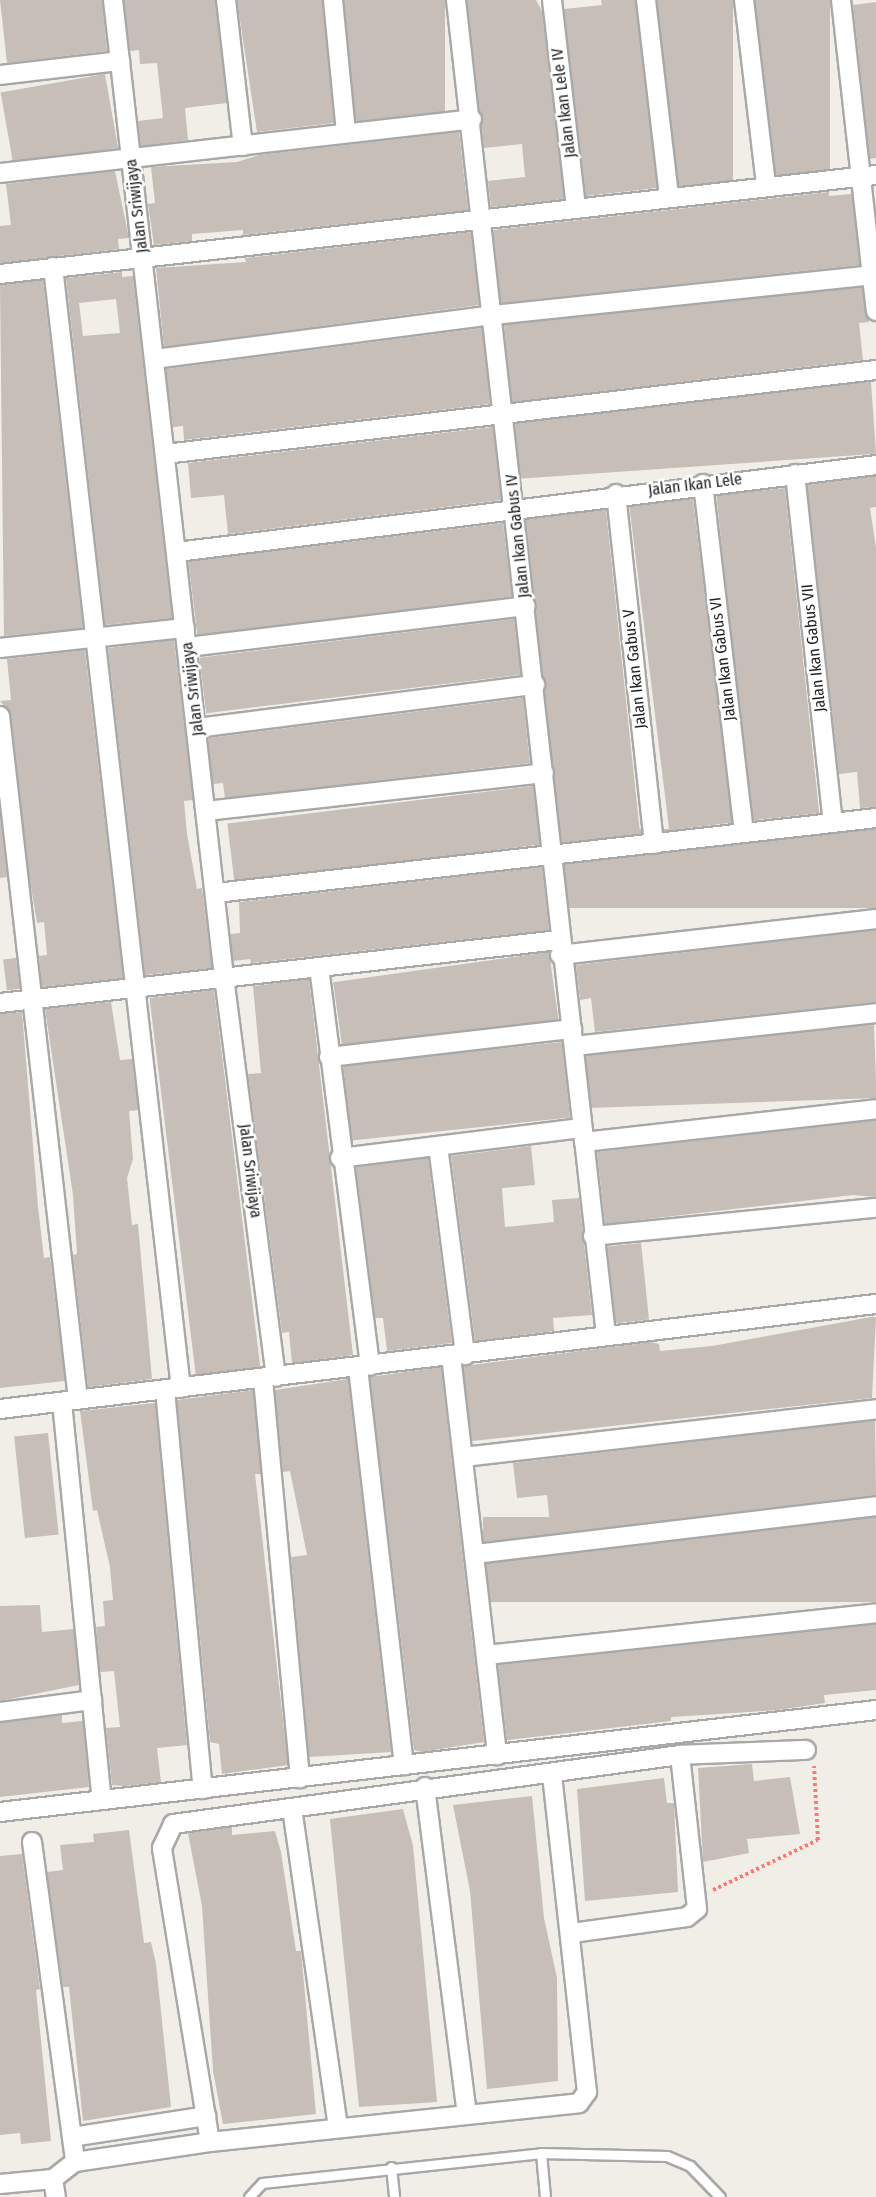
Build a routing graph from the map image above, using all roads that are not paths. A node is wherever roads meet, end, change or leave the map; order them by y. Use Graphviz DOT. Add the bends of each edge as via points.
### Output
graph roads {
  1 [pos="113,0"];
  2 [pos="226,0"];
  3 [pos="333,0"];
  4 [pos="456,0"];
  5 [pos="552,0"];
  6 [pos="646,0"];
  7 [pos="744,0"];
  8 [pos="841,0"];
  9 [pos="120,61"];
  10 [pos="0,75"];
  11 [pos="472,119"];
  12 [pos="346,132"];
  13 [pos="243,146"];
  14 [pos="131,158"];
  15 [pos="0,173"];
  16 [pos="868,176"];
  17 [pos="766,185"];
  18 [pos="669,197"];
  19 [pos="576,207"];
  20 [pos="483,218"];
  21 [pos="143,258"];
  22 [pos="53,267"];
  23 [pos="0,274"];
  24 [pos="872,275"];
  25 [pos="876,311"];
  26 [pos="494,315"];
  27 [pos="154,359"];
  28 [pos="876,370"];
  29 [pos="504,411"];
  30 [pos="165,454"];
  31 [pos="876,465"];
  32 [pos="795,474"];
  33 [pos="703,484"];
  34 [pos="616,494"];
  35 [pos="515,509"];
  36 [pos="177,552"];
  37 [pos="526,606"];
  38 [pos="185,627"];
  39 [pos="93,637"];
  40 [pos="188,647"];
  41 [pos="0,648"];
  42 [pos="535,685"];
  43 [pos="0,716"];
  44 [pos="197,728"];
  45 [pos="544,773"];
  46 [pos="206,811"];
  47 [pos="876,818"];
  48 [pos="833,823"];
  49 [pos="744,833"];
  50 [pos="654,844"];
  51 [pos="553,854"];
  52 [pos="216,893"];
  53 [pos="876,919"];
  54 [pos="560,948"];
  55 [pos="319,967"];
  56 [pos="224,977"];
  57 [pos="133,987"];
  58 [pos="32,1000"];
  59 [pos="0,1003"];
  60 [pos="876,1013"];
  61 [pos="573,1038"];
  62 [pos="329,1057"];
  63 [pos="876,1109"];
  64 [pos="583,1135"];
  65 [pos="438,1146"];
  66 [pos="340,1158"];
  67 [pos="876,1208"];
  68 [pos="593,1236"];
  69 [pos="876,1304"];
  70 [pos="606,1335"];
  71 [pos="458,1355"];
  72 [pos="364,1367"];
  73 [pos="270,1378"];
  74 [pos="173,1389"];
  75 [pos="70,1401"];
  76 [pos="0,1409"];
  77 [pos="876,1409"];
  78 [pos="464,1457"];
  79 [pos="876,1506"];
  80 [pos="475,1554"];
  81 [pos="876,1612"];
  82 [pos="486,1655"];
  83 [pos="92,1700"];
  84 [pos="876,1710"];
  85 [pos="0,1712"];
  86 [pos="806,1750"];
  87 [pos="497,1755"];
  88 [pos="680,1755"];
  89 [pos="404,1765"];
  90 [pos="552,1774"];
  91 [pos="300,1778"];
  92 [pos="425,1787"];
  93 [pos="203,1789"];
  94 [pos="102,1800"];
  95 [pos="292,1808"];
  96 [pos="0,1812"];
  97 [pos="32,1842"];
  98 [pos="572,1933"];
  99 [pos="467,2113"];
  100 [pos="206,2115"];
  101 [pos="338,2128"];
  102 [pos="72,2137"];
  103 [pos="210,2142"];
  104 [pos="541,2152"];
  105 [pos="75,2162"];
  106 [pos="390,2167"];
  107 [pos="53,2179"];
  108 [pos="0,2184"];
  109 [pos="56,2197"];
  110 [pos="249,2197"];
  111 [pos="393,2197"];
  112 [pos="545,2197"];
  113 [pos="720,2197"];
  1 -- 9 [label="street, Jalan Sriwijaya"];
  2 -- 13 [label="street"];
  3 -- 12 [label="street"];
  4 -- 11 [label="street, Jalan Ikan Gabus IV"];
  5 -- 19 [label="street, Jalan Ikan Lele IV"];
  6 -- 18 [label="street"];
  7 -- 17 [label="street"];
  8 -- 16 [label="street"];
  9 -- 10 [label="street"];
  9 -- 14 [label="street, Jalan Sriwijaya"];
  11 -- 12 [label="street"];
  11 -- 20 [label="street, Jalan Ikan Gabus IV"];
  12 -- 13 [label="street"];
  13 -- 14 [label="street"];
  14 -- 15 [label="street"];
  14 -- 21 [label="street, Jalan Sriwijaya"];
  16 -- 17 [label="street"];
  16 -- 24 [label="street"];
  17 -- 18 [label="street"];
  18 -- 19 [label="street"];
  19 -- 20 [label="street"];
  20 -- 21 [label="street"];
  20 -- 26 [label="street, Jalan Ikan Gabus IV"];
  21 -- 22 [label="street"];
  21 -- 27 [label="street, Jalan Sriwijaya"];
  22 -- 23 [label="street"];
  22 -- 39 [label="street"];
  24 -- 25 [label="street"];
  24 -- 26 [label="street"];
  26 -- 27 [label="street"];
  26 -- 29 [label="street, Jalan Ikan Gabus IV"];
  27 -- 30 [label="street, Jalan Sriwijaya"];
  28 -- 29 [label="street"];
  29 -- 30 [label="street"];
  29 -- 35 [label="street, Jalan Ikan Gabus IV"];
  30 -- 36 [label="street, Jalan Sriwijaya"];
  31 -- 32 [label="street, Jalan Ikan Lele"];
  32 -- 33 [label="street, Jalan Ikan Lele"];
  32 -- 48 [label="street, Jalan Ikan Gabus VII"];
  33 -- 34 [label="street, Jalan Ikan Lele"];
  33 -- 49 [label="street, Jalan Ikan Gabus VI"];
  34 -- 35 [label="street, Jalan Ikan Lele"];
  34 -- 50 [label="street, Jalan Ikan Gabus V"];
  35 -- 36 [label="street, Jalan Ikan Lele"];
  35 -- 37 [label="street, Jalan Ikan Gabus IV"];
  36 -- 38 [label="street, Jalan Sriwijaya"];
  37 -- 40 [label="street"];
  37 -- 42 [label="street, Jalan Ikan Gabus IV"];
  38 -- 39 [label="street"];
  38 -- 40 [label="street, Jalan Sriwijaya"];
  39 -- 41 [label="street"];
  39 -- 57 [label="street"];
  40 -- 44 [label="street, Jalan Sriwijaya"];
  42 -- 44 [label="street"];
  42 -- 45 [label="street, Jalan Ikan Gabus IV"];
  43 -- 58 [label="street"];
  44 -- 46 [label="street, Jalan Sriwijaya"];
  45 -- 46 [label="street"];
  45 -- 51 [label="street, Jalan Ikan Gabus IV"];
  46 -- 52 [label="street, Jalan Sriwijaya"];
  47 -- 48 [label="street"];
  48 -- 49 [label="street"];
  49 -- 50 [label="street"];
  50 -- 51 [label="street"];
  51 -- 52 [label="street"];
  51 -- 54 [label="street, Jalan Ikan Gabus IV"];
  52 -- 56 [label="street, Jalan Sriwijaya"];
  53 -- 54 [label="street"];
  54 -- 55 [label="street"];
  54 -- 61 [label="street, Jalan Ikan Gabus IV"];
  55 -- 56 [label="street"];
  55 -- 62 [label="street"];
  56 -- 57 [label="street"];
  56 -- 73 [label="street, Jalan Sriwijaya"];
  57 -- 58 [label="street"];
  57 -- 74 [label="street"];
  58 -- 59 [label="street"];
  58 -- 75 [label="street"];
  60 -- 61 [label="street"];
  61 -- 62 [label="street"];
  61 -- 64 [label="street, Jalan Ikan Gabus IV"];
  62 -- 66 [label="street"];
  63 -- 64 [label="street"];
  64 -- 65 [label="street"];
  64 -- 68 [label="street, Jalan Ikan Gabus IV"];
  65 -- 66 [label="street"];
  65 -- 71 [label="street"];
  66 -- 72 [label="street"];
  67 -- 68 [label="street"];
  68 -- 70 [label="street, Jalan Ikan Gabus IV"];
  69 -- 70 [label="street"];
  70 -- 71 [label="street"];
  71 -- 72 [label="street"];
  71 -- 78 [label="street"];
  72 -- 73 [label="street"];
  72 -- 89 [label="street"];
  73 -- 74 [label="street"];
  73 -- 91 [label="street, Jalan Sriwijaya"];
  74 -- 75 [label="street"];
  74 -- 93 [label="street"];
  75 -- 76 [label="street"];
  75 -- 83 [label="street"];
  77 -- 78 [label="street"];
  78 -- 80 [label="street"];
  79 -- 80 [label="street"];
  80 -- 82 [label="street"];
  81 -- 82 [label="street"];
  82 -- 87 [label="street"];
  83 -- 85 [label="street"];
  83 -- 94 [label="street"];
  84 -- 87 [label="street"];
  86 -- 88 [label="street"];
  87 -- 89 [label="street"];
  88 -- 90 [label="street"];
  88 -- 98 [label="street" via="697,1909 687,1917"];
  89 -- 91 [label="street"];
  90 -- 92 [label="street"];
  90 -- 98 [label="street"];
  91 -- 93 [label="street"];
  92 -- 95 [label="street"];
  92 -- 99 [label="street"];
  93 -- 94 [label="street"];
  94 -- 96 [label="street"];
  95 -- 100 [label="street" via="189,1821 165,1833 162,1848"];
  95 -- 101 [label="street"];
  97 -- 102 [label="street"];
  98 -- 99 [label="street" via="585,2099"];
  99 -- 101 [label="street"];
  100 -- 102 [label="street"];
  100 -- 103 [label="street"];
  101 -- 103 [label="street"];
  102 -- 105 [label="street"];
  103 -- 105 [label="street"];
  104 -- 106 [label="lane"];
  104 -- 112 [label="lane"];
  104 -- 113 [label="lane" via="666,2156 690,2166"];
  105 -- 107 [label="street"];
  106 -- 110 [label="lane" via="262,2183"];
  106 -- 111 [label="lane"];
  107 -- 108 [label="street"];
  107 -- 109 [label="street"];
}
